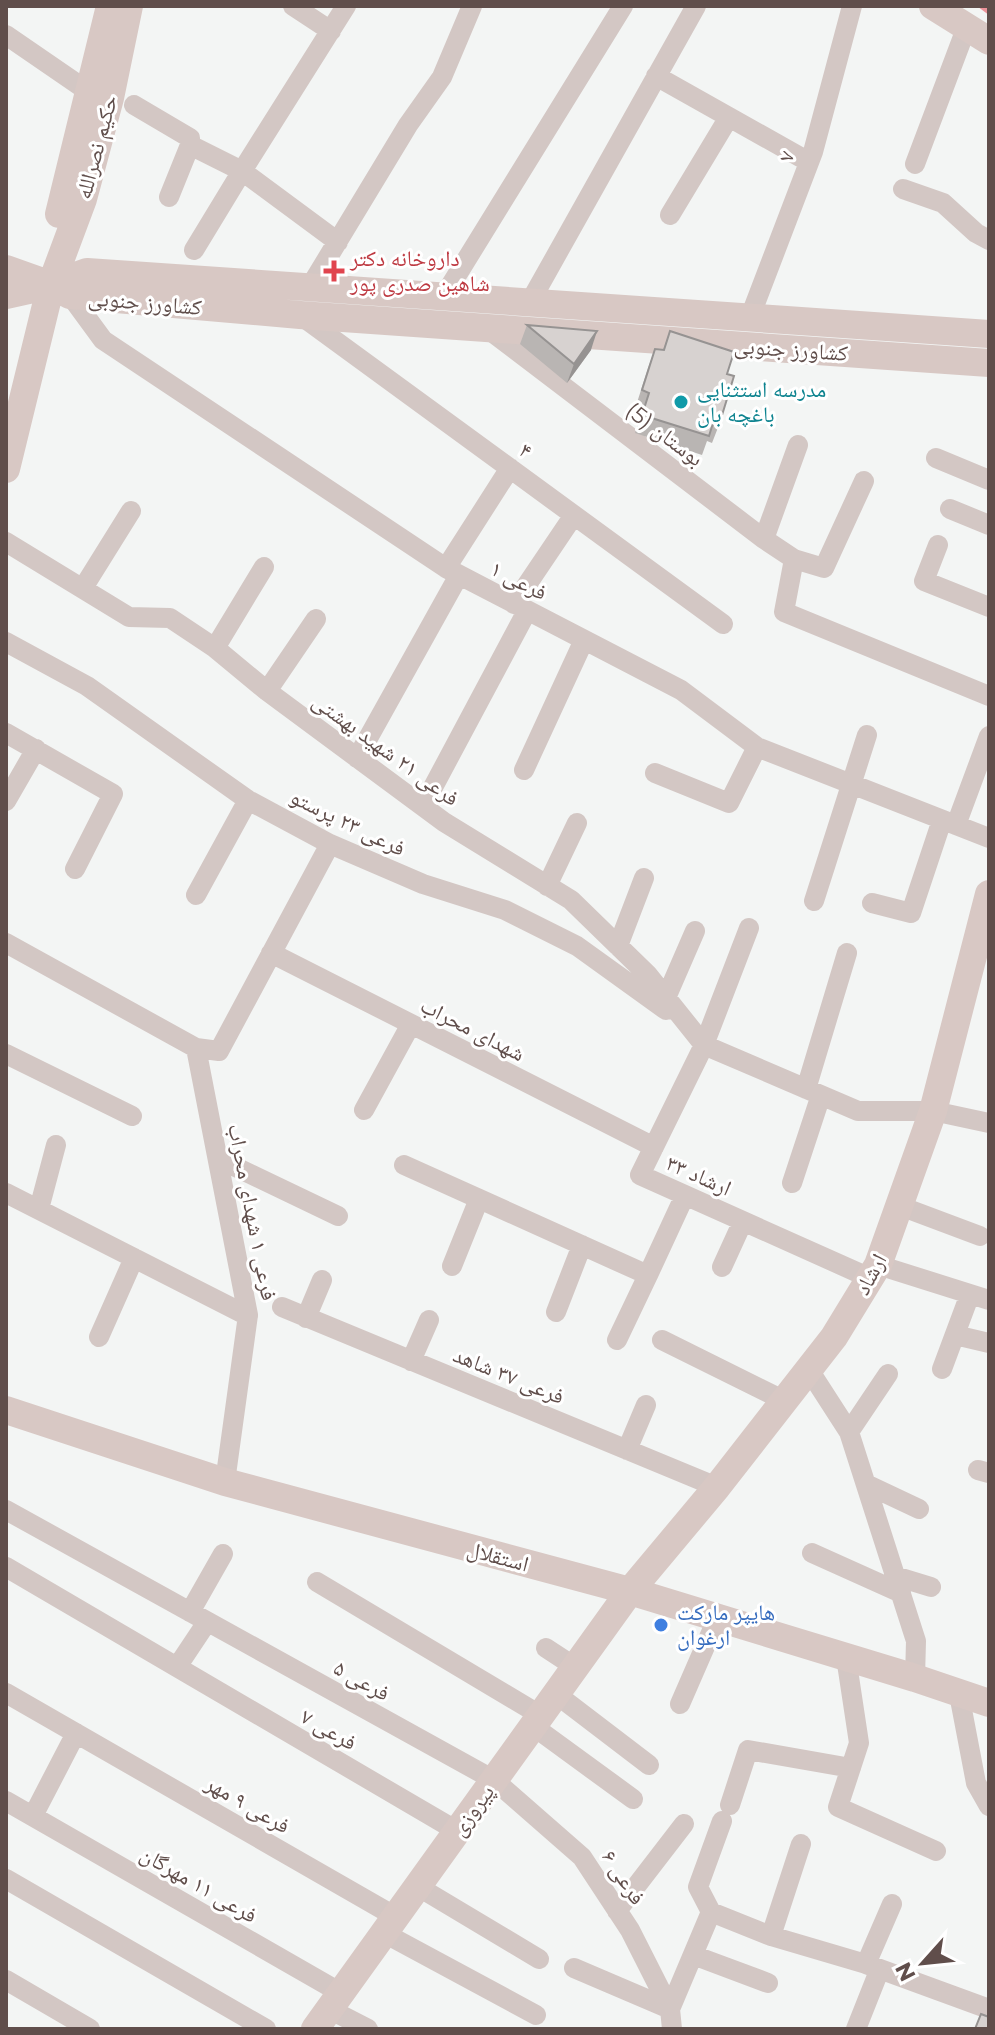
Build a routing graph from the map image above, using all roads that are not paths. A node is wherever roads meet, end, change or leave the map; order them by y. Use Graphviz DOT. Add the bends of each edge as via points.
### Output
graph roads {
  1 [pos="110,6"];
  2 [pos="129,6"];
  3 [pos="293,6"];
  4 [pos="346,6"];
  5 [pos="472,6"];
  6 [pos="623,6"];
  7 [pos="696,6"];
  8 [pos="852,6"];
  9 [pos="933,6"];
  10 [pos="331,31"];
  11 [pos="978,34"];
  12 [pos="6,35"];
  13 [pos="656,76"];
  14 [pos="111,98"];
  15 [pos="729,117"];
  16 [pos="190,145"];
  17 [pos="809,162"];
  18 [pos="915,164"];
  19 [pos="242,171"];
  20 [pos="903,189"];
  21 [pos="169,197"];
  22 [pos="670,215"];
  23 [pos="989,240"];
  24 [pos="338,242"];
  25 [pos="194,250"];
  26 [pos="6,275"];
  27 [pos="310,287"];
  28 [pos="60,290"];
  29 [pos="444,296"];
  30 [pos="530,302"];
  31 [pos="640,310"];
  32 [pos="300,315"];
  33 [pos="750,317"];
  34 [pos="484,326"];
  35 [pos="989,334"];
  36 [pos="642,339"];
  37 [pos="989,363"];
  38 [pos="14,399"];
  39 [pos="798,445"];
  40 [pos="936,458"];
  41 [pos="510,468"];
  42 [pos="6,469"];
  43 [pos="989,480"];
  44 [pos="864,481"];
  45 [pos="950,509"];
  46 [pos="131,511"];
  47 [pos="574,515"];
  48 [pos="989,525"];
  49 [pos="764,539"];
  50 [pos="6,542"];
  51 [pos="938,545"];
  52 [pos="794,559"];
  53 [pos="264,567"];
  54 [pos="452,572"];
  55 [pos="83,588"];
  56 [pos="989,607"];
  57 [pos="521,608"];
  58 [pos="316,619"];
  59 [pos="723,624"];
  60 [pos="584,640"];
  61 [pos="6,642"];
  62 [pos="215,648"];
  63 [pos="267,691"];
  64 [pos="989,696"];
  65 [pos="6,733"];
  66 [pos="867,735"];
  67 [pos="989,736"];
  68 [pos="757,747"];
  69 [pos="36,749"];
  70 [pos="357,758"];
  71 [pos="524,770"];
  72 [pos="655,773"];
  73 [pos="850,785"];
  74 [pos="248,800"];
  75 [pos="6,801"];
  76 [pos="423,806"];
  77 [pos="577,823"];
  78 [pos="949,823"];
  79 [pos="989,838"];
  80 [pos="330,844"];
  81 [pos="75,869"];
  82 [pos="644,878"];
  83 [pos="547,886"];
  84 [pos="989,894"];
  85 [pos="196,895"];
  86 [pos="814,901"];
  87 [pos="872,903"];
  88 [pos="749,928"];
  89 [pos="695,931"];
  90 [pos="6,943"];
  91 [pos="618,946"];
  92 [pos="271,953"];
  93 [pos="847,953"];
  94 [pos="664,1003"];
  95 [pos="411,1024"];
  96 [pos="704,1045"];
  97 [pos="196,1048"];
  98 [pos="6,1054"];
  99 [pos="813,1092"];
  100 [pos="364,1110"];
  101 [pos="933,1111"];
  102 [pos="132,1116"];
  103 [pos="989,1123"];
  104 [pos="56,1145"];
  105 [pos="654,1147"];
  106 [pos="219,1159"];
  107 [pos="404,1165"];
  108 [pos="792,1183"];
  109 [pos="6,1193"];
  110 [pos="685,1195"];
  111 [pos="479,1199"];
  112 [pos="900,1206"];
  113 [pos="39,1209"];
  114 [pos="338,1216"];
  115 [pos="743,1221"];
  116 [pos="980,1236"];
  117 [pos="582,1245"];
  118 [pos="134,1258"];
  119 [pos="452,1266"];
  120 [pos="722,1267"];
  121 [pos="874,1272"];
  122 [pos="648,1275"];
  123 [pos="322,1280"];
  124 [pos="980,1297"];
  125 [pos="282,1307"];
  126 [pos="556,1312"];
  127 [pos="248,1316"];
  128 [pos="306,1318"];
  129 [pos="429,1320"];
  130 [pos="955,1335"];
  131 [pos="99,1337"];
  132 [pos="617,1340"];
  133 [pos="662,1340"];
  134 [pos="989,1343"];
  135 [pos="411,1361"];
  136 [pos="942,1369"];
  137 [pos="809,1370"];
  138 [pos="888,1374"];
  139 [pos="785,1401"];
  140 [pos="646,1405"];
  141 [pos="6,1410"];
  142 [pos="849,1432"];
  143 [pos="627,1450"];
  144 [pos="225,1482"];
  145 [pos="866,1484"];
  146 [pos="717,1487"];
  147 [pos="919,1509"];
  148 [pos="6,1510"];
  149 [pos="812,1553"];
  150 [pos="223,1554"];
  151 [pos="6,1567"];
  152 [pos="317,1582"];
  153 [pos="898,1585"];
  154 [pos="931,1587"];
  155 [pos="630,1591"];
  156 [pos="198,1617"];
  157 [pos="717,1619"];
  158 [pos="546,1648"];
  159 [pos="846,1657"];
  160 [pos="177,1667"];
  161 [pos="575,1667"];
  162 [pos="915,1678"];
  163 [pos="6,1693"];
  164 [pos="959,1694"];
  165 [pos="989,1703"];
  166 [pos="680,1704"];
  167 [pos="543,1712"];
  168 [pos="76,1733"];
  169 [pos="649,1765"];
  170 [pos="851,1768"];
  171 [pos="494,1780"];
  172 [pos="633,1799"];
  173 [pos="6,1801"];
  174 [pos="989,1806"];
  175 [pos="33,1816"];
  176 [pos="684,1824"];
  177 [pos="457,1831"];
  178 [pos="801,1844"];
  179 [pos="936,1851"];
  180 [pos="6,1879"];
  181 [pos="417,1886"];
  182 [pos="892,1904"];
  183 [pos="617,1911"];
  184 [pos="711,1912"];
  185 [pos="390,1925"];
  186 [pos="771,1936"];
  187 [pos="693,1955"];
  188 [pos="539,1959"];
  189 [pos="873,1967"];
  190 [pos="574,1968"];
  191 [pos="6,1980"];
  192 [pos="768,1983"];
  193 [pos="989,2009"];
  194 [pos="328,2010"];
  195 [pos="536,2015"];
  196 [pos="671,2019"];
  197 [pos="90,2029"];
  198 [pos="266,2029"];
  199 [pos="368,2029"];
  200 [pos="856,2029"];
  1 -- 14 [label="street, حکیم نصرالله"];
  2 -- 14 [label="street, حکیم نصرالله"];
  3 -- 10 [label="street"];
  4 -- 10 [label="street"];
  5 -- 24 [label="street" via="442,77"];
  6 -- 29 [label="street"];
  7 -- 13 [label="street"];
  8 -- 17 [label="street, ۷"];
  9 -- 11 [label="street"];
  10 -- 19 [label="street"];
  11 -- 18 [label="street"];
  12 -- 14 [label="street"];
  13 -- 15 [label="street"];
  13 -- 30 [label="street"];
  14 -- 16 [label="street" via="190,138"];
  14 -- 28 [label="street, حکیم نصرالله" via="47,263"];
  15 -- 17 [label="street"];
  15 -- 22 [label="street"];
  16 -- 19 [label="street"];
  16 -- 21 [label="street"];
  17 -- 33 [label="street, ۷"];
  19 -- 24 [label="street"];
  19 -- 25 [label="street"];
  20 -- 23 [label="street" via="943,203"];
  24 -- 27 [label="street"];
  26 -- 28 [label="street"];
  27 -- 28 [label="street, کشاورز جنوبی" via="87,272"];
  27 -- 29 [label="street, کشاورز جنوبی"];
  28 -- 32 [label="street, کشاورز جنوبی"];
  28 -- 38 [label="street, حکیم نصرالله"];
  28 -- 54 [label="street, فرعی ۱" via="103,340"];
  29 -- 30 [label="street, کشاورز جنوبی"];
  30 -- 31 [label="street, کشاورز جنوبی"];
  31 -- 33 [label="street, کشاورز جنوبی"];
  31 -- 36 [label="street"];
  32 -- 34 [label="street, کشاورز جنوبی"];
  32 -- 41 [label="street, ۴"];
  33 -- 35 [label="street, کشاورز جنوبی"];
  34 -- 36 [label="street, کشاورز جنوبی"];
  34 -- 49 [label="street, بوستان (5)"];
  36 -- 37 [label="street, کشاورز جنوبی"];
  38 -- 42 [label="street, حکیم نصرالله"];
  39 -- 49 [label="street"];
  40 -- 43 [label="street"];
  41 -- 47 [label="street, ۴"];
  41 -- 54 [label="street"];
  44 -- 52 [label="street, بوستان (5)" via="824,568"];
  45 -- 48 [label="street"];
  46 -- 55 [label="street"];
  47 -- 57 [label="street"];
  47 -- 59 [label="street, ۴"];
  49 -- 52 [label="street, بوستان (5)"];
  50 -- 55 [label="street, فرعی ۲۱ شهید بهشتی"];
  51 -- 56 [label="street" via="924,581"];
  52 -- 64 [label="street" via="784,612"];
  53 -- 62 [label="street"];
  54 -- 57 [label="street, فرعی ۱"];
  54 -- 70 [label="street"];
  55 -- 62 [label="street, فرعی ۲۱ شهید بهشتی" via="129,617 170,618"];
  57 -- 60 [label="street, فرعی ۱"];
  57 -- 76 [label="street"];
  58 -- 63 [label="street"];
  60 -- 68 [label="street, فرعی ۱" via="681,690"];
  60 -- 71 [label="street"];
  61 -- 74 [label="street, فرعی ۲۳ پرستو" via="87,686"];
  62 -- 63 [label="street, فرعی ۲۱ شهید بهشتی"];
  63 -- 70 [label="street, فرعی ۲۱ شهید بهشتی"];
  65 -- 69 [label="street"];
  66 -- 73 [label="street"];
  67 -- 78 [label="street"];
  68 -- 72 [label="street" via="729,803"];
  68 -- 73 [label="street, فرعی ۱"];
  69 -- 75 [label="street"];
  69 -- 81 [label="street" via="113,794"];
  70 -- 76 [label="street, فرعی ۲۱ شهید بهشتی"];
  73 -- 78 [label="street, فرعی ۱"];
  73 -- 86 [label="street"];
  74 -- 80 [label="street, فرعی ۲۳ پرستو"];
  74 -- 85 [label="street"];
  76 -- 83 [label="street, فرعی ۲۱ شهید بهشتی"];
  77 -- 83 [label="street"];
  78 -- 79 [label="street, فرعی ۱"];
  78 -- 87 [label="street" via="911,913"];
  80 -- 92 [label="street"];
  80 -- 94 [label="street, فرعی ۲۳ پرستو" via="423,884 505,910 565,940"];
  82 -- 91 [label="street"];
  83 -- 91 [label="street, فرعی ۲۱ شهید بهشتی" via="571,900"];
  84 -- 101 [label="street, ارشاد"];
  88 -- 96 [label="street, ارشاد ۳۳"];
  89 -- 94 [label="street"];
  90 -- 97 [label="street"];
  91 -- 94 [label="street, فرعی ۲۱ شهید بهشتی" via="648,975"];
  92 -- 95 [label="street, شهدای محراب"];
  92 -- 97 [label="street" via="219,1051"];
  93 -- 99 [label="street"];
  94 -- 96 [label="street, فرعی ۲۱ شهید بهشتی"];
  95 -- 100 [label="street"];
  95 -- 105 [label="street, شهدای محراب"];
  96 -- 99 [label="street"];
  96 -- 105 [label="street, ارشاد ۳۳"];
  97 -- 106 [label="street, فرعی ۱ شهدای محراب"];
  98 -- 102 [label="street"];
  99 -- 101 [label="street" via="858,1111"];
  99 -- 108 [label="street"];
  101 -- 103 [label="street"];
  101 -- 112 [label="street, ارشاد"];
  104 -- 113 [label="street"];
  105 -- 110 [label="street, ارشاد ۳۳" via="640,1175"];
  106 -- 114 [label="street"];
  106 -- 127 [label="street, فرعی ۱ شهدای محراب"];
  107 -- 111 [label="street"];
  109 -- 113 [label="street"];
  110 -- 115 [label="street, ارشاد ۳۳"];
  110 -- 122 [label="street"];
  111 -- 117 [label="street"];
  111 -- 119 [label="street"];
  112 -- 116 [label="street"];
  112 -- 121 [label="street, ارشاد"];
  113 -- 118 [label="street"];
  115 -- 120 [label="street"];
  115 -- 121 [label="street, ارشاد ۳۳"];
  117 -- 122 [label="street"];
  117 -- 126 [label="street"];
  118 -- 127 [label="street"];
  118 -- 131 [label="street"];
  121 -- 124 [label="street, ارشاد ۳۳"];
  121 -- 137 [label="street, ارشاد"];
  122 -- 132 [label="street"];
  123 -- 128 [label="street"];
  124 -- 130 [label="street"];
  125 -- 128 [label="street, فرعی ۳۷ شاهد"];
  127 -- 144 [label="street, فرعی ۱ شهدای محراب"];
  128 -- 135 [label="street, فرعی ۳۷ شاهد"];
  129 -- 135 [label="street"];
  130 -- 134 [label="street"];
  130 -- 136 [label="street"];
  133 -- 139 [label="street"];
  135 -- 143 [label="street, فرعی ۳۷ شاهد"];
  137 -- 139 [label="street, ارشاد"];
  137 -- 142 [label="street"];
  138 -- 142 [label="street"];
  139 -- 146 [label="street, ارشاد"];
  140 -- 143 [label="street"];
  141 -- 144 [label="street, استقلال"];
  142 -- 145 [label="street"];
  143 -- 146 [label="street, فرعی ۳۷ شاهد"];
  144 -- 155 [label="street, استقلال"];
  145 -- 147 [label="street"];
  145 -- 153 [label="street"];
  146 -- 155 [label="street, ارشاد"];
  148 -- 156 [label="street, فرعی ۵"];
  149 -- 153 [label="street"];
  150 -- 156 [label="street"];
  151 -- 160 [label="street, فرعی ۷"];
  152 -- 167 [label="street"];
  153 -- 154 [label="street"];
  153 -- 162 [label="street" via="916,1641"];
  155 -- 157 [label="street, استقلال"];
  155 -- 161 [label="street, پیروزی"];
  156 -- 160 [label="street"];
  156 -- 171 [label="street, فرعی ۵"];
  157 -- 159 [label="street, استقلال"];
  157 -- 166 [label="street"];
  158 -- 161 [label="street"];
  159 -- 162 [label="street, استقلال"];
  159 -- 170 [label="street" via="859,1743"];
  160 -- 177 [label="street, فرعی ۷"];
  161 -- 167 [label="street, پیروزی"];
  162 -- 164 [label="street, استقلال"];
  163 -- 168 [label="street, فرعی ۹ مهر"];
  164 -- 165 [label="street, استقلال"];
  164 -- 174 [label="street" via="976,1783"];
  167 -- 169 [label="street"];
  167 -- 171 [label="street, پیروزی"];
  167 -- 172 [label="street"];
  168 -- 175 [label="street"];
  168 -- 185 [label="street, فرعی ۹ مهر"];
  170 -- 179 [label="street" via="838,1807"];
  170 -- 184 [label="street" via="748,1750 698,1887"];
  171 -- 177 [label="street, پیروزی"];
  171 -- 183 [label="street, فرعی ۶" via="582,1857"];
  173 -- 175 [label="street, فرعی ۱۱ مهرگان"];
  175 -- 194 [label="street, فرعی ۱۱ مهرگان"];
  176 -- 183 [label="street"];
  177 -- 181 [label="street, پیروزی"];
  178 -- 186 [label="street"];
  180 -- 198 [label="street"];
  181 -- 185 [label="street, پیروزی"];
  181 -- 188 [label="street"];
  182 -- 189 [label="street"];
  183 -- 196 [label="street, فرعی ۶"];
  184 -- 186 [label="street"];
  184 -- 187 [label="street"];
  185 -- 194 [label="street, پیروزی"];
  185 -- 195 [label="street, فرعی ۹ مهر"];
  186 -- 189 [label="street"];
  187 -- 192 [label="street"];
  187 -- 196 [label="street"];
  189 -- 193 [label="street"];
  189 -- 200 [label="street"];
  190 -- 196 [label="street"];
  191 -- 197 [label="street"];
  194 -- 199 [label="street, فرعی ۱۱ مهرگان"];
}
